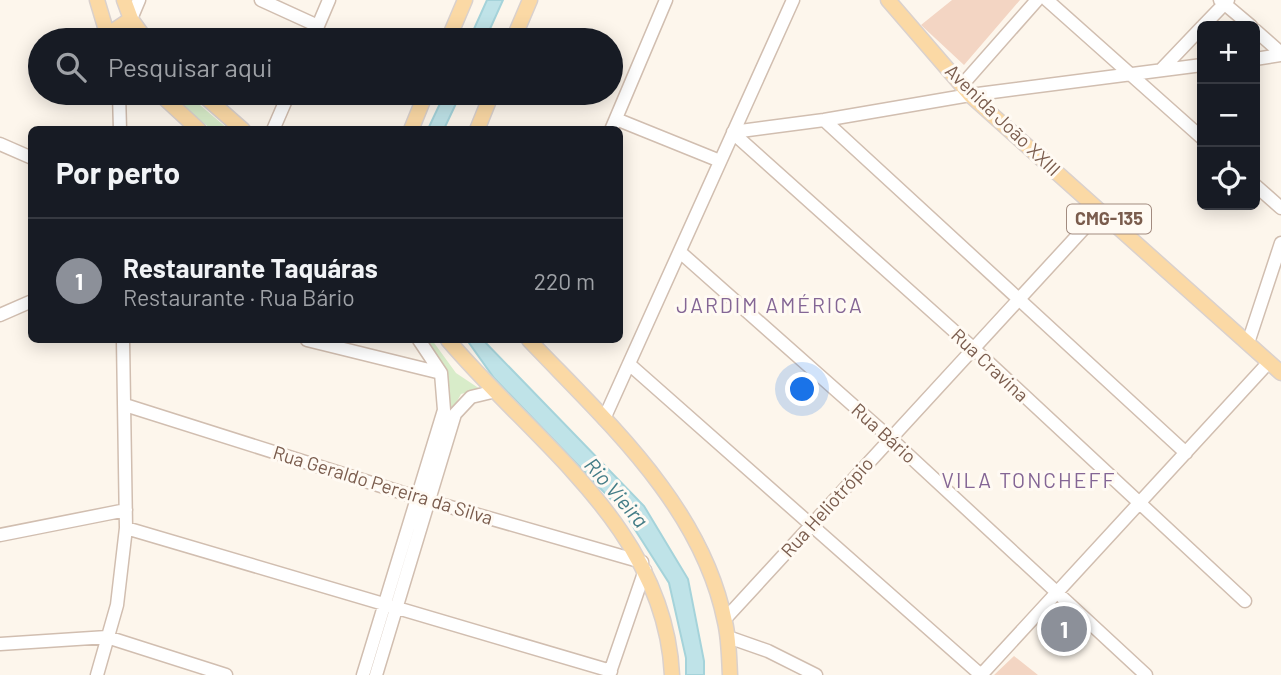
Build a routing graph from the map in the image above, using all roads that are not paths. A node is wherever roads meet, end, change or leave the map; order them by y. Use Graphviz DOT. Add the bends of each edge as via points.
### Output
graph roads {
  1 [pos="97,0"];
  2 [pos="124,0"];
  3 [pos="139,0"];
  4 [pos="261,0"];
  5 [pos="329,0"];
  6 [pos="465,0"];
  7 [pos="530,0"];
  8 [pos="666,0"];
  9 [pos="888,0"];
  10 [pos="1037,0"];
  11 [pos="1047,0"];
  12 [pos="790,1"];
  13 [pos="1224,1"];
  14 [pos="131,19"];
  15 [pos="1208,21"];
  16 [pos="1246,21"];
  17 [pos="318,26"];
  18 [pos="106,28"];
  19 [pos="118,28"];
  20 [pos="137,28"];
  21 [pos="453,28"];
  22 [pos="518,28"];
  23 [pos="1197,33"];
  24 [pos="1260,35"];
  25 [pos="1281,54"];
  26 [pos="1260,58"];
  27 [pos="1197,66"];
  28 [pos="1161,70"];
  29 [pos="1129,73"];
  30 [pos="966,90"];
  31 [pos="623,103"];
  32 [pos="119,105"];
  33 [pos="172,105"];
  34 [pos="215,105"];
  35 [pos="284,105"];
  36 [pos="421,105"];
  37 [pos="487,105"];
  38 [pos="622,105"];
  39 [pos="824,120"];
  40 [pos="614,124"];
  41 [pos="120,126"];
  42 [pos="195,126"];
  43 [pos="238,126"];
  44 [pos="275,126"];
  45 [pos="413,126"];
  46 [pos="479,126"];
  47 [pos="623,127"];
  48 [pos="733,133"];
  49 [pos="1197,134"];
  50 [pos="0,145"];
  51 [pos="28,156"];
  52 [pos="720,162"];
  53 [pos="1260,189"];
  54 [pos="1281,208"];
  55 [pos="1100,211"];
  56 [pos="1281,243"];
  57 [pos="680,252"];
  58 [pos="1017,299"];
  59 [pos="28,303"];
  60 [pos="0,315"];
  61 [pos="123,343"];
  62 [pos="319,343"];
  63 [pos="421,343"];
  64 [pos="451,343"];
  65 [pos="532,343"];
  66 [pos="1248,343"];
  67 [pos="973,348"];
  68 [pos="1269,362"];
  69 [pos="629,364"];
  70 [pos="441,373"];
  71 [pos="1281,373"];
  72 [pos="496,391"];
  73 [pos="125,405"];
  74 [pos="604,419"];
  75 [pos="890,438"];
  76 [pos="1186,453"];
  77 [pos="424,499"];
  78 [pos="1138,505"];
  79 [pos="126,510"];
  80 [pos="812,523"];
  81 [pos="126,527"];
  82 [pos="0,535"];
  83 [pos="643,566"];
  84 [pos="1057,593"];
  85 [pos="1245,601"];
  86 [pos="391,606"];
  87 [pos="725,619"];
  88 [pos="727,637"];
  89 [pos="107,638"];
  90 [pos="0,644"];
  91 [pos="610,673"];
  92 [pos="97,675"];
  93 [pos="226,675"];
  94 [pos="363,675"];
  95 [pos="376,675"];
  96 [pos="672,675"];
  97 [pos="730,675"];
  98 [pos="816,675"];
  99 [pos="981,675"];
  100 [pos="1146,675"];
  1 -- 18 [label="main road"];
  2 -- 14 [label="main road"];
  3 -- 14 [label="street"];
  4 -- 17 [label="street"];
  5 -- 17 [label="street"];
  6 -- 21 [label="main road"];
  7 -- 22 [label="main road"];
  8 -- 31 [label="street"];
  9 -- 30 [label="main road, Avenida João XXIII / CMG-135"];
  10 -- 30 [label="street"];
  11 -- 29 [label="street"];
  12 -- 48 [label="street"];
  13 -- 15 [label="street"];
  13 -- 16 [label="street"];
  14 -- 19 [label="main road"];
  14 -- 20 [label="main road"];
  23 -- 28 [label="street"];
  24 -- 25 [label="street"];
  25 -- 26 [label="street"];
  27 -- 28 [label="street"];
  28 -- 29 [label="street"];
  29 -- 30 [label="street"];
  29 -- 49 [label="street"];
  30 -- 39 [label="street"];
  30 -- 55 [label="main road, Avenida João XXIII / CMG-135"];
  32 -- 41 [label="street"];
  33 -- 42 [label="main road"];
  34 -- 43 [label="main road"];
  35 -- 44 [label="street"];
  36 -- 45 [label="main road"];
  37 -- 46 [label="main road"];
  38 -- 40 [label="street"];
  39 -- 48 [label="street"];
  39 -- 58 [label="street"];
  47 -- 52 [label="street"];
  48 -- 52 [label="street"];
  48 -- 67 [label="street, Rua Cravina"];
  50 -- 51 [label="street"];
  52 -- 57 [label="street"];
  53 -- 54 [label="street"];
  55 -- 58 [label="street, Rua Heliotrópio"];
  55 -- 66 [label="main road, Avenida João XXIII / CMG-135"];
  56 -- 66 [label="street"];
  57 -- 69 [label="street"];
  57 -- 75 [label="street, Rua Bário"];
  58 -- 67 [label="street, Rua Heliotrópio"];
  58 -- 76 [label="street"];
  59 -- 60 [label="street"];
  61 -- 73 [label="street"];
  62 -- 70 [label="street"];
  63 -- 70 [label="street"];
  64 -- 72 [label="main road"];
  65 -- 74 [label="main road"];
  66 -- 68 [label="main road, Avenida João XXIII / CMG-135"];
  67 -- 75 [label="street, Rua Heliotrópio"];
  67 -- 78 [label="street, Rua Cravina"];
  68 -- 71 [label="main road, Avenida João XXIII / CMG-135"];
  68 -- 76 [label="street"];
  69 -- 74 [label="street"];
  69 -- 80 [label="street"];
  70 -- 77 [label="street" via="444,410"];
  72 -- 77 [label="street" via="471,397 455,414"];
  72 -- 83 [label="main road" via="617,523"];
  73 -- 77 [label="street, Rua Geraldo Pereira da Silva"];
  73 -- 79 [label="street"];
  74 -- 87 [label="main road" via="681,513"];
  75 -- 80 [label="street, Rua Heliotrópio"];
  75 -- 84 [label="street, Rua Bário"];
  76 -- 78 [label="street"];
  77 -- 83 [label="street, Rua Geraldo Pereira da Silva"];
  77 -- 86 [label="street"];
  78 -- 84 [label="street"];
  78 -- 85 [label="street, Rua Cravina"];
  79 -- 81 [label="street"];
  79 -- 82 [label="street"];
  80 -- 87 [label="street, Rua Heliotrópio"];
  80 -- 99 [label="street"];
  81 -- 86 [label="street"];
  81 -- 89 [label="street" via="117,605"];
  83 -- 91 [label="street"];
  83 -- 96 [label="main road" via="665,621"];
  84 -- 99 [label="street"];
  84 -- 100 [label="street, Rua Bário"];
  86 -- 91 [label="street"];
  86 -- 94 [label="street"];
  86 -- 95 [label="street"];
  87 -- 88 [label="main road"];
  88 -- 97 [label="main road"];
  88 -- 98 [label="street"];
  89 -- 90 [label="street"];
  89 -- 92 [label="street"];
  89 -- 93 [label="street"];
}
